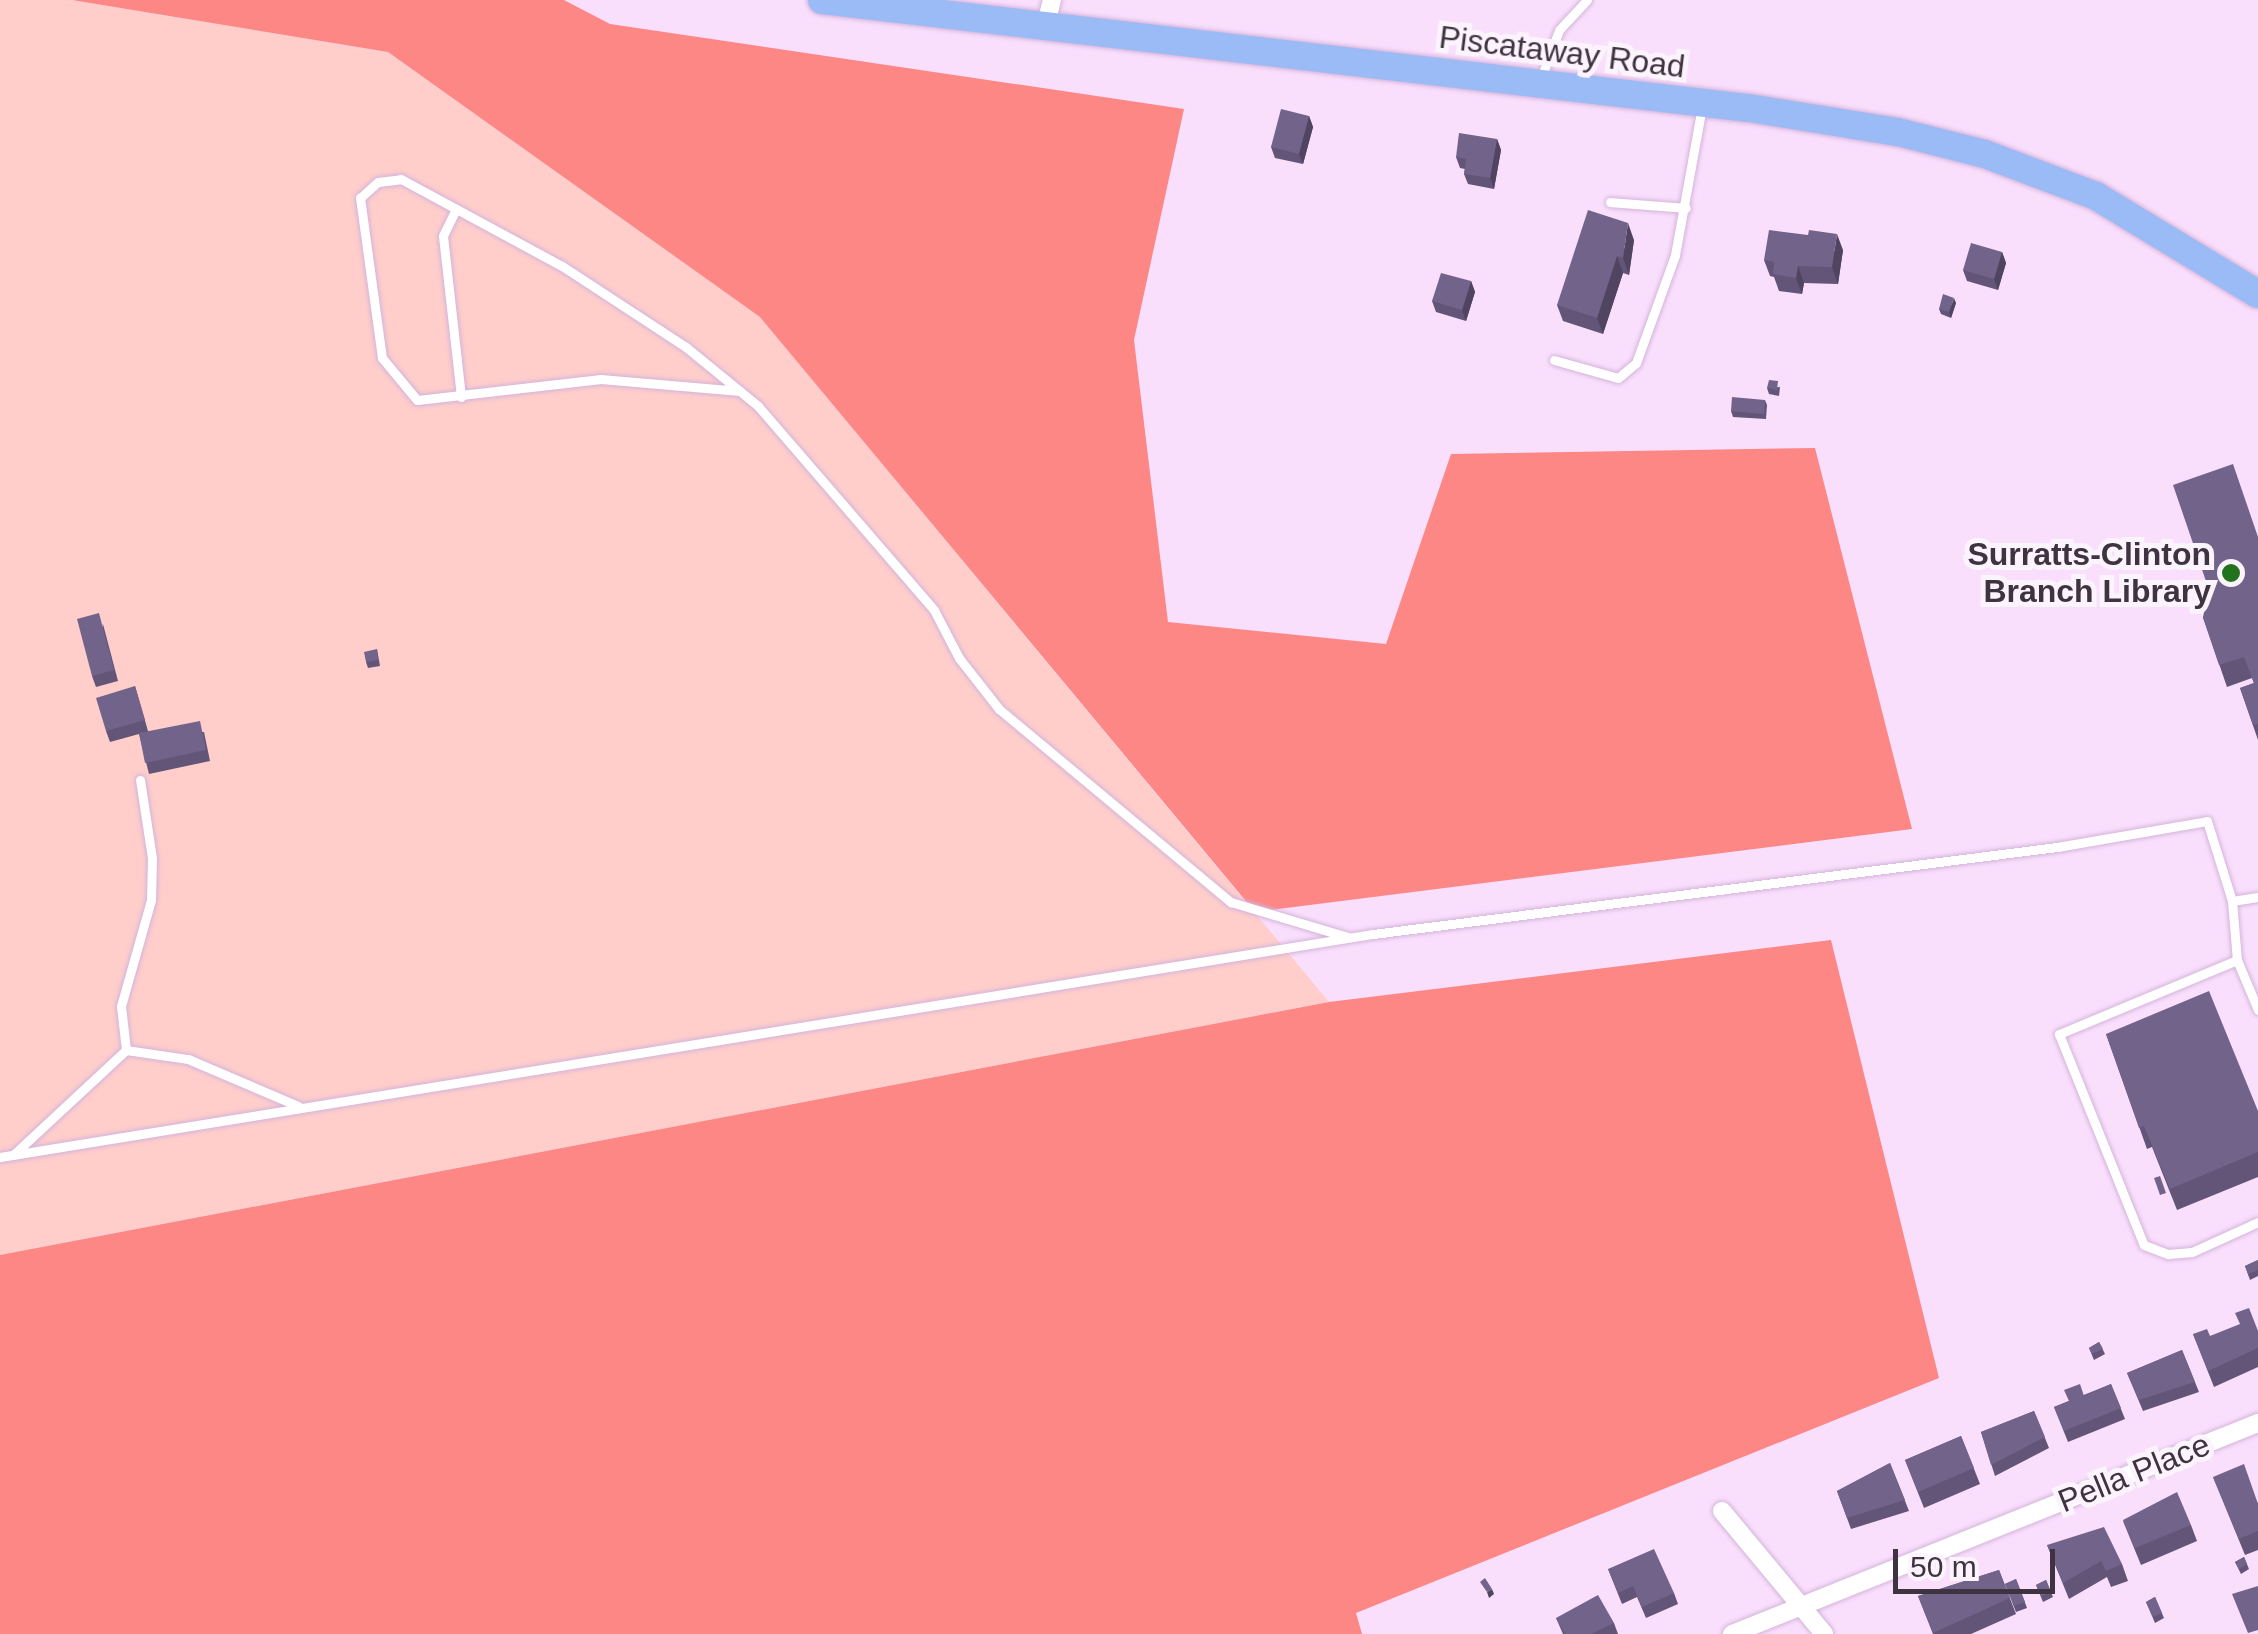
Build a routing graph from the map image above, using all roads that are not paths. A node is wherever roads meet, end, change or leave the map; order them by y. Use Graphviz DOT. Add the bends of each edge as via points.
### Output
graph roads {
  1 [pos="822,0"];
  2 [pos="1052,0"];
  3 [pos="1587,0"];
  4 [pos="1045,28"];
  5 [pos="1539,85"];
  6 [pos="1702,104"];
  7 [pos="1610,202"];
  8 [pos="1686,208"];
  9 [pos="456,209"];
  10 [pos="2258,294"];
  11 [pos="1554,360"];
  12 [pos="740,391"];
  13 [pos="461,396"];
  14 [pos="140,780"];
  15 [pos="2258,897"];
  16 [pos="2232,901"];
  17 [pos="1350,938"];
  18 [pos="2237,960"];
  19 [pos="2258,1010"];
  20 [pos="126,1050"];
  21 [pos="306,1108"];
  22 [pos="13,1154"];
  23 [pos="0,1156"];
  24 [pos="2258,1222"];
  25 [pos="2258,1423"];
  26 [pos="1722,1511"];
  27 [pos="1802,1607"];
  28 [pos="1732,1634"];
  29 [pos="1824,1634"];
  1 -- 4 [label="main road, Piscataway Road"];
  2 -- 4 [label="street"];
  3 -- 5 [label="lane" via="1559,30"];
  4 -- 5 [label="main road, Piscataway Road"];
  5 -- 6 [label="main road, Piscataway Road"];
  6 -- 8 [label="lane"];
  6 -- 10 [label="main road, Piscataway Road" via="1898,132 2039,172 2140,218"];
  7 -- 8 [label="lane"];
  8 -- 11 [label="lane" via="1636,363 1618,378"];
  9 -- 12 [label="lane" via="562,266 686,346"];
  9 -- 13 [label="lane" via="443,236"];
  9 -- 13 [label="lane" via="400,179 378,182 360,198 382,358 417,400"];
  12 -- 13 [label="lane" via="601,379"];
  12 -- 17 [label="lane" via="934,610 959,658 999,709 1231,902"];
  14 -- 20 [label="lane" via="151,900 121,1006"];
  15 -- 16 [label="lane"];
  16 -- 17 [label="lane" via="2206,822"];
  16 -- 18 [label="lane"];
  17 -- 21 [label="lane"];
  18 -- 19 [label="lane"];
  18 -- 24 [label="lane" via="2059,1034 2144,1245 2168,1254 2192,1252"];
  20 -- 21 [label="lane" via="188,1059"];
  20 -- 22 [label="lane"];
  21 -- 22 [label="lane"];
  22 -- 23 [label="lane"];
  25 -- 27 [label="street, Pella Place"];
  26 -- 27 [label="street"];
  27 -- 28 [label="street, Pella Place"];
  27 -- 29 [label="street"];
}
